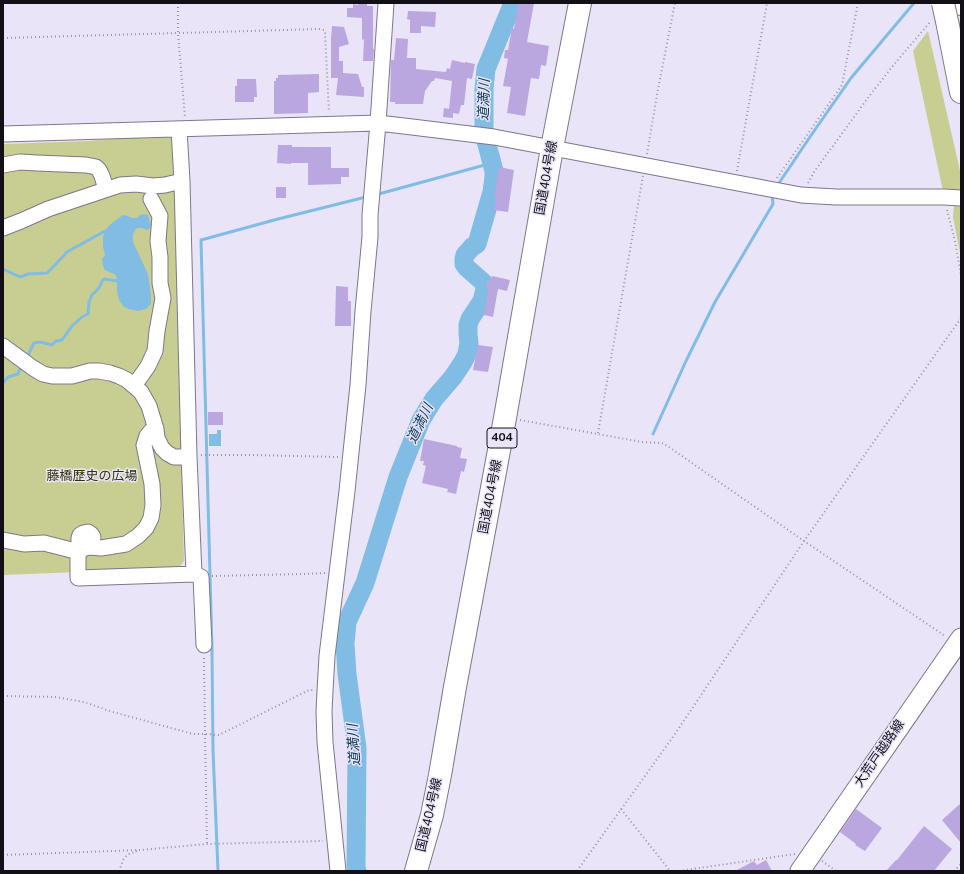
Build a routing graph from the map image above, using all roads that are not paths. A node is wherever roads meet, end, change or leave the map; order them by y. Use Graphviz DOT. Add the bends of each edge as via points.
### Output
graph roads {
  1 [pos="386,3"];
  2 [pos="580,3"];
  3 [pos="941,16"];
  4 [pos="961,92"];
  5 [pos="378,123"];
  6 [pos="182,129"];
  7 [pos="3,134"];
  8 [pos="552,148"];
  9 [pos="3,165"];
  10 [pos="182,181"];
  11 [pos="106,189"];
  12 [pos="152,192"];
  13 [pos="961,198"];
  14 [pos="3,228"];
  15 [pos="3,346"];
  16 [pos="134,386"];
  17 [pos="156,429"];
  18 [pos="185,456"];
  19 [pos="3,540"];
  20 [pos="84,549"];
  21 [pos="197,575"];
  22 [pos="959,641"];
  23 [pos="204,645"];
  24 [pos="798,863"];
  25 [pos="338,871"];
  26 [pos="416,871"];
  1 -- 5 [label="street"];
  2 -- 8 [label="highway, 国道404号線 / 404"];
  3 -- 4 [label="highway"];
  5 -- 6 [label="street"];
  5 -- 8 [label="street" via="494,137"];
  5 -- 25 [label="street" via="358,385 324,691 325,742"];
  6 -- 7 [label="street"];
  6 -- 10 [label="street"];
  8 -- 13 [label="street" via="801,195"];
  8 -- 26 [label="highway, 国道404号線 / 404" via="432,815"];
  9 -- 11 [label="street" via="31,162 96,167"];
  10 -- 12 [label="street" via="165,185"];
  10 -- 18 [label="street"];
  11 -- 12 [label="street" via="136,184"];
  11 -- 14 [label="street"];
  12 -- 16 [label="street" via="160,216 158,241 163,298 155,351"];
  15 -- 16 [label="street" via="43,374 61,377 99,371 119,376"];
  16 -- 17 [label="street" via="149,406"];
  17 -- 18 [label="street" via="157,438 167,454 174,457"];
  17 -- 20 [label="street" via="147,436 144,446 152,484 153,505 146,528 126,544"];
  18 -- 21 [label="street"];
  19 -- 20 [label="street"];
  20 -- 21 [label="street" via="78,578"];
  21 -- 23 [label="street"];
  22 -- 24 [label="main road, 大荒戸越路線"];
}
